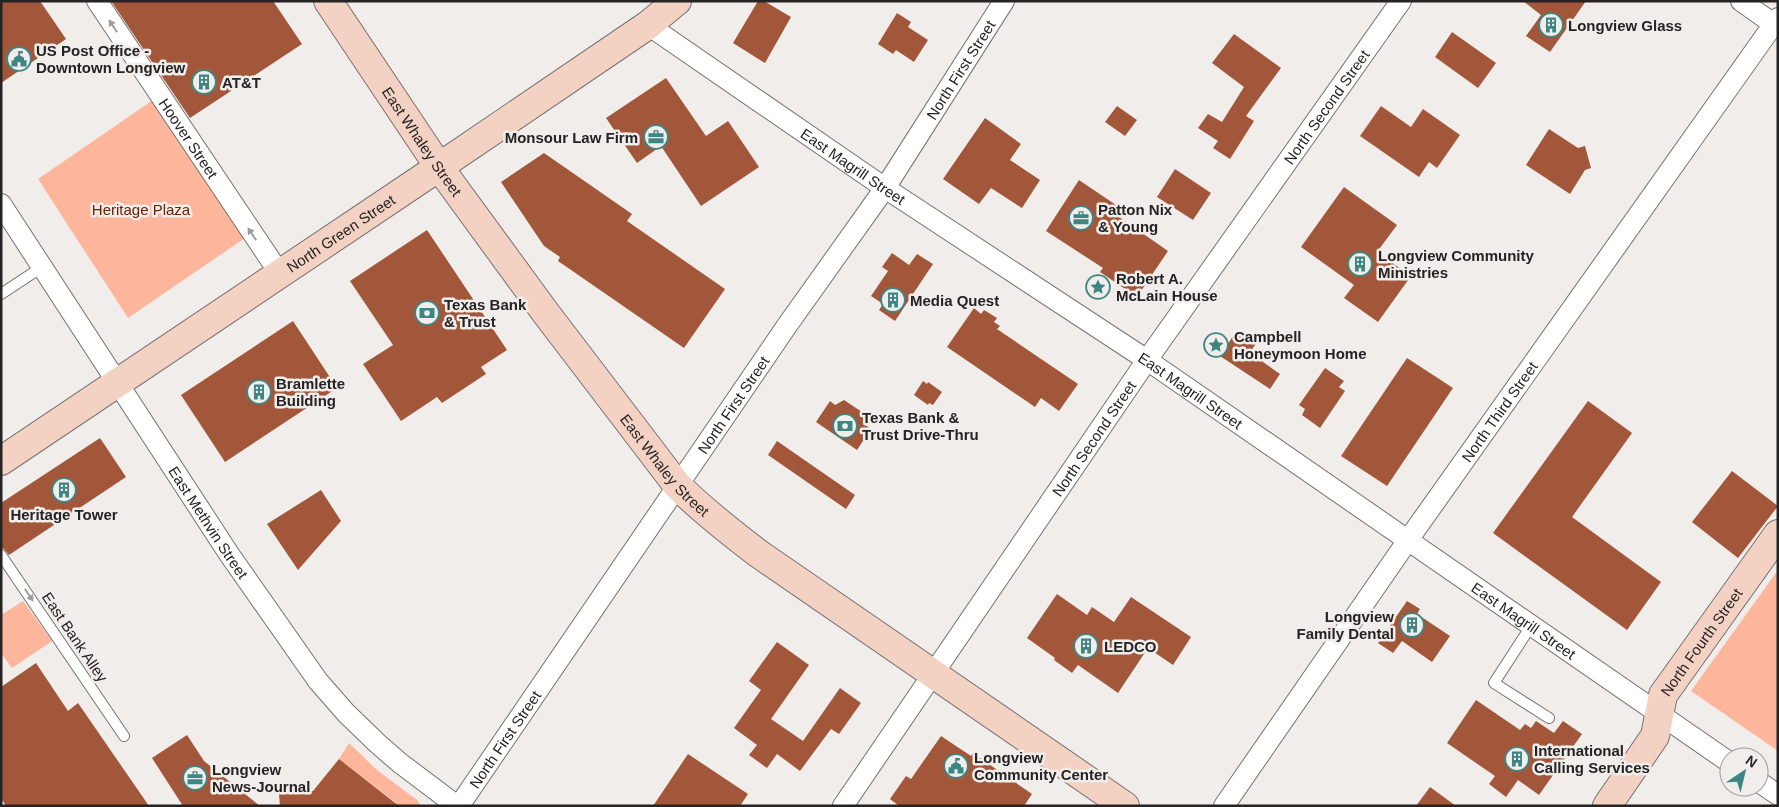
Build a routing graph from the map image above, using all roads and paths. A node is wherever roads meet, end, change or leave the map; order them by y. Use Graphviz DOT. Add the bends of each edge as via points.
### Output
graph roads {
  1 [pos="97,1"];
  2 [pos="328,1"];
  3 [pos="677,1"];
  4 [pos="1004,1"];
  5 [pos="1401,1"];
  6 [pos="1742,1"];
  7 [pos="1776,23"];
  8 [pos="648,24"];
  9 [pos="439,167"];
  10 [pos="885,188"];
  11 [pos="1,204"];
  12 [pos="42,266"];
  13 [pos="280,274"];
  14 [pos="1,294"];
  15 [pos="1148,360"];
  16 [pos="117,382"];
  17 [pos="1,461"];
  18 [pos="677,485"];
  19 [pos="1778,534"];
  20 [pos="1408,540"];
  21 [pos="1,555"];
  22 [pos="1531,626"];
  23 [pos="933,674"];
  24 [pos="1659,714"];
  25 [pos="1549,718"];
  26 [pos="124,736"];
  27 [pos="1719,755"];
  28 [pos="458,806"];
  29 [pos="843,806"];
  30 [pos="1125,806"];
  31 [pos="1224,806"];
  32 [pos="1607,806"];
  13 -- 1 [label="street, Hoover Street, one-way"];
  2 -- 9 [label="street, East Whaley Street"];
  3 -- 8 [label="street, North Green Street"];
  4 -- 10 [label="street, North First Street"];
  5 -- 15 [label="street, North Second Street"];
  6 -- 7 [label="street"];
  7 -- 20 [label="street, North Third Street"];
  8 -- 9 [label="street, North Green Street"];
  8 -- 10 [label="street, East Magrill Street"];
  9 -- 13 [label="street, North Green Street"];
  9 -- 18 [label="street, East Whaley Street"];
  10 -- 15 [label="street, East Magrill Street"];
  10 -- 18 [label="street, North First Street"];
  11 -- 12 [label="street, East Methvin Street"];
  12 -- 14 [label="lane"];
  12 -- 16 [label="street, East Methvin Street"];
  13 -- 16 [label="street, North Green Street"];
  15 -- 20 [label="street, East Magrill Street"];
  15 -- 23 [label="street, North Second Street"];
  16 -- 17 [label="street, North Green Street"];
  16 -- 28 [label="street, East Methvin Street" via="248,582 318,681 377,743"];
  18 -- 23 [label="street, East Whaley Street" via="714,520 759,554"];
  18 -- 28 [label="street, North First Street"];
  19 -- 24 [label="street, North Fourth Street" via="1663,696"];
  20 -- 22 [label="street, East Magrill Street"];
  20 -- 31 [label="street, North Third Street"];
  21 -- 26 [label="lane, East Bank Alley, one-way"];
  22 -- 24 [label="street, East Magrill Street"];
  22 -- 25 [label="lane" via="1494,683"];
  23 -- 29 [label="street, North Second Street"];
  23 -- 30 [label="street, East Whaley Street"];
  24 -- 27 [label="street, East Magrill Street"];
  24 -- 32 [label="street, North Fourth Street" via="1656,736"];
}
